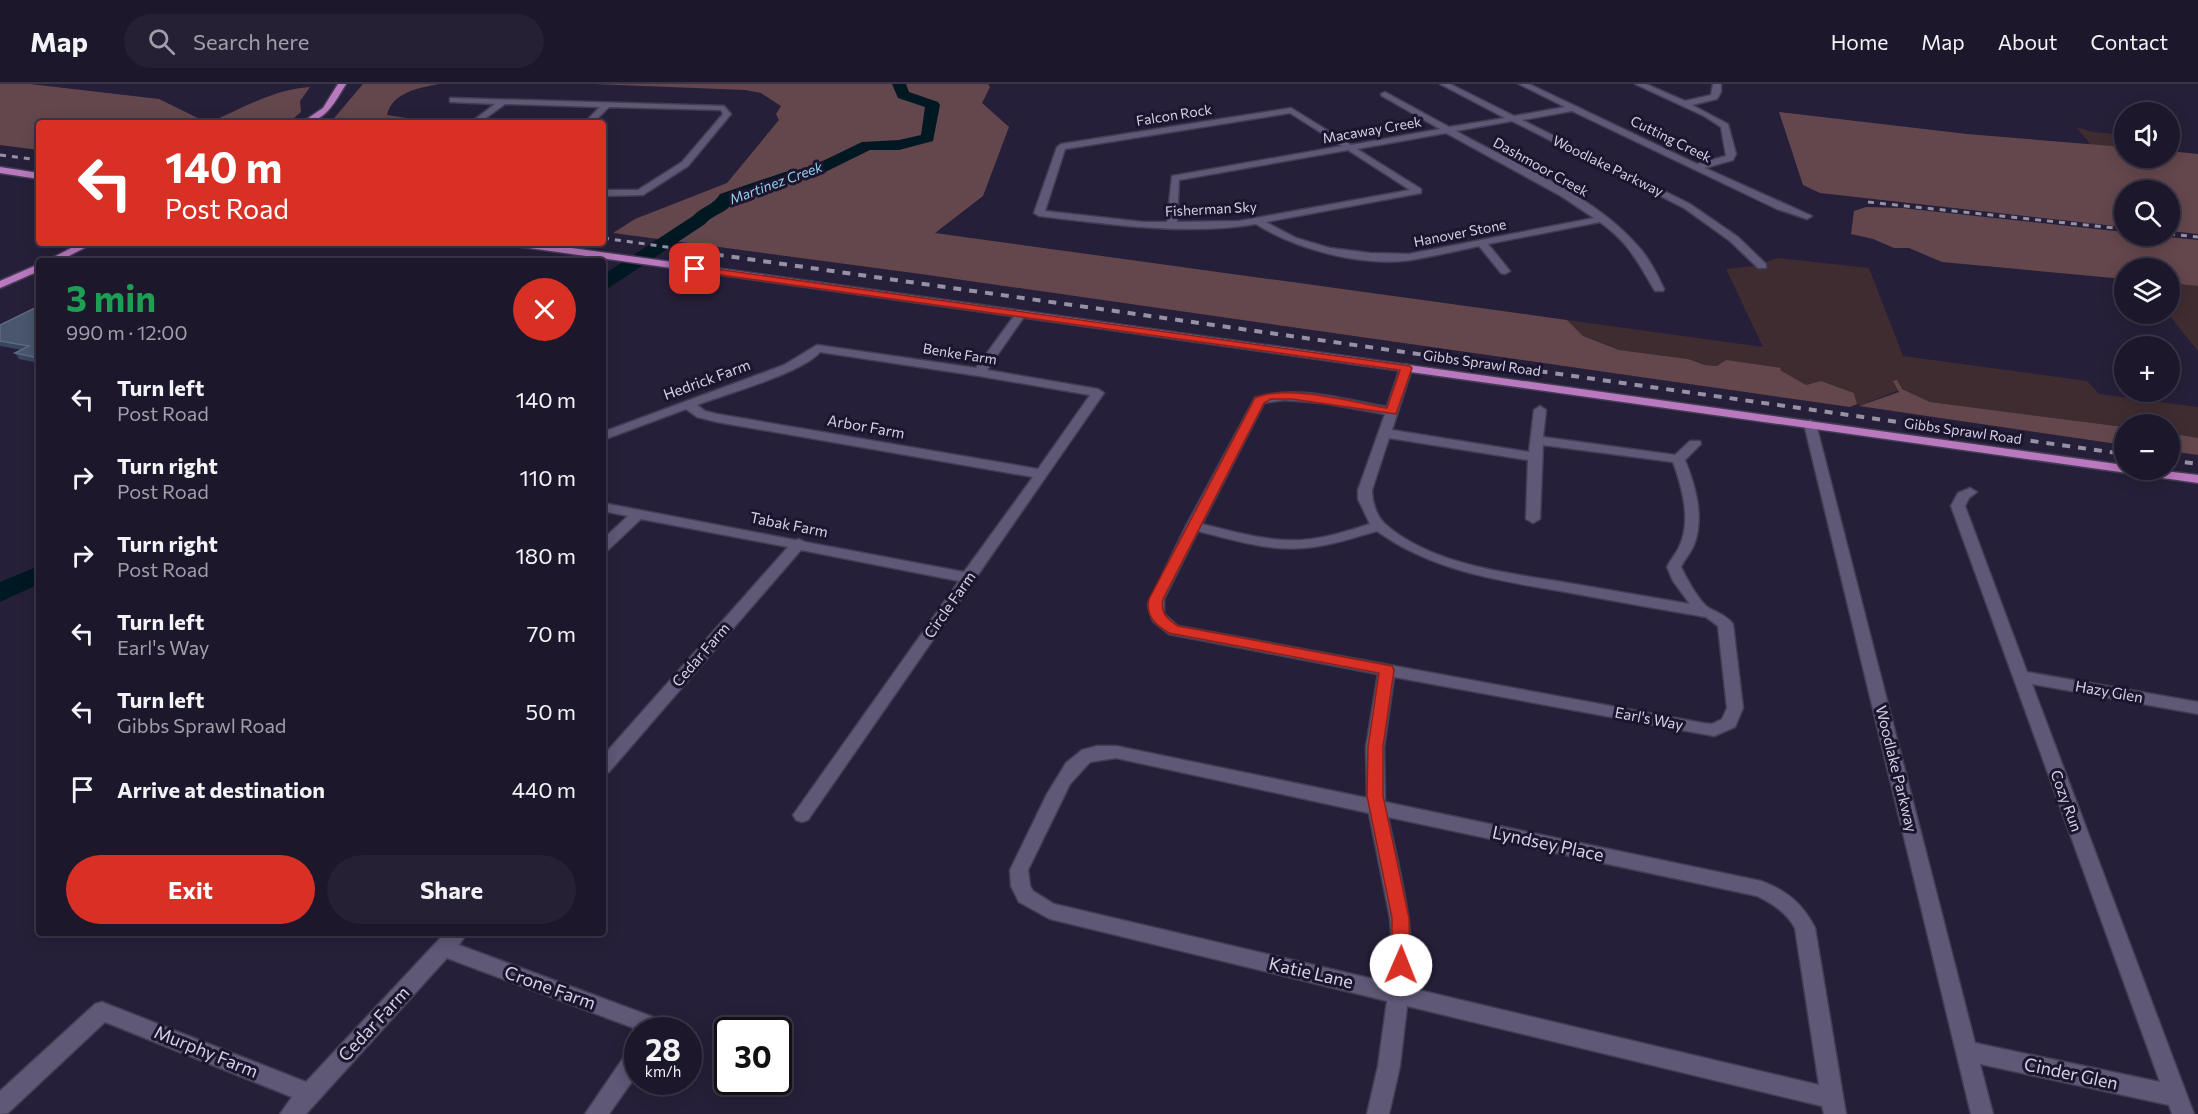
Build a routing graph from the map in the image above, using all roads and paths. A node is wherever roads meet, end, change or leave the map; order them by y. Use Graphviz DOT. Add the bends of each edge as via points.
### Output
graph roads {
  1 [pos="342,84"];
  2 [pos="1444,84"];
  3 [pos="1523,84"];
  4 [pos="1639,84"];
  5 [pos="1717,84"];
  6 [pos="1385,94"];
  7 [pos="453,100"];
  8 [pos="503,102"];
  9 [pos="607,104"];
  10 [pos="1685,104"];
  11 [pos="1574,108"];
  12 [pos="326,110"];
  13 [pos="1513,119"];
  14 [pos="310,120"];
  15 [pos="324,120"];
  16 [pos="478,120"];
  17 [pos="591,120"];
  18 [pos="1448,131"];
  19 [pos="1350,148"];
  20 [pos="1697,167"];
  21 [pos="0,170"];
  22 [pos="36,176"];
  23 [pos="606,194"];
  24 [pos="1039,213"];
  25 [pos="1807,216"];
  26 [pos="1601,219"];
  27 [pos="1258,221"];
  28 [pos="1172,226"];
  29 [pos="1482,243"];
  30 [pos="83,246"];
  31 [pos="537,246"];
  32 [pos="57,258"];
  33 [pos="1762,266"];
  34 [pos="36,268"];
  35 [pos="1505,271"];
  36 [pos="0,285"];
  37 [pos="1659,289"];
  38 [pos="1021,314"];
  39 [pos="818,348"];
  40 [pos="1406,368"];
  41 [pos="979,372"];
  42 [pos="1098,393"];
  43 [pos="688,405"];
  44 [pos="1540,410"];
  45 [pos="1392,412"];
  46 [pos="1810,424"];
  47 [pos="1384,433"];
  48 [pos="606,435"];
  49 [pos="1537,440"];
  50 [pos="1695,444"];
  51 [pos="1535,457"];
  52 [pos="1678,459"];
  53 [pos="2114,468"];
  54 [pos="1041,474"];
  55 [pos="2180,477"];
  56 [pos="2198,479"];
  57 [pos="1970,492"];
  58 [pos="606,508"];
  59 [pos="638,514"];
  60 [pos="1533,519"];
  61 [pos="1193,526"];
  62 [pos="1379,526"];
  63 [pos="799,543"];
  64 [pos="606,544"];
  65 [pos="969,578"];
  66 [pos="1702,610"];
  67 [pos="1387,670"];
  68 [pos="2020,676"];
  69 [pos="2198,708"];
  70 [pos="1090,753"];
  71 [pos="606,764"];
  72 [pos="1377,807"];
  73 [pos="802,815"];
  74 [pos="450,941"];
  75 [pos="1398,994"];
  76 [pos="628,1017"];
  77 [pos="1966,1051"];
  78 [pos="624,1075"];
  79 [pos="309,1094"];
  80 [pos="2180,1105"];
  81 [pos="0,1106"];
  82 [pos="1834,1106"];
  83 [pos="291,1114"];
  84 [pos="596,1114"];
  85 [pos="1378,1114"];
  86 [pos="1982,1114"];
  1 -- 12 [label="main road"];
  2 -- 13 [label="street, Woodlake Parkway"];
  3 -- 11 [label="street, Cutting Creek"];
  4 -- 10 [label="street"];
  5 -- 10 [label="street" via="1714,97"];
  6 -- 18 [label="street, Dashmoor Creek"];
  7 -- 8 [label="street"];
  8 -- 9 [label="street"];
  8 -- 16 [label="street"];
  9 -- 17 [label="street"];
  9 -- 23 [label="street" via="724,108 727,114 685,164 640,193"];
  10 -- 20 [label="street" via="1725,126 1732,154 1725,161"];
  11 -- 13 [label="street, Macaway Creek"];
  11 -- 20 [label="street, Cutting Creek"];
  12 -- 14 [label="main road"];
  12 -- 15 [label="main road"];
  13 -- 18 [label="street, Macaway Creek"];
  13 -- 33 [label="street, Woodlake Parkway" via="1687,206 1734,239"];
  18 -- 19 [label="street, Macaway Creek"];
  18 -- 26 [label="street, Dashmoor Creek"];
  19 -- 24 [label="street, Falcon Rock" via="1291,110 1061,147"];
  19 -- 27 [label="street, Fisherman Sky" via="1418,191"];
  19 -- 28 [label="street, Macaway Creek" via="1175,178"];
  20 -- 25 [label="street, Cutting Creek"];
  21 -- 22 [label="main road"];
  24 -- 28 [label="street, Fisherman Sky"];
  26 -- 29 [label="street, Hanover Stone"];
  26 -- 37 [label="street, Dashmoor Creek" via="1640,254"];
  27 -- 28 [label="street, Fisherman Sky"];
  27 -- 29 [label="street, Hanover Stone" via="1291,241 1344,253 1409,257"];
  29 -- 35 [label="street"];
  30 -- 32 [label="main road"];
  31 -- 38 [label="main road, Gibbs Sprawl Road"];
  34 -- 36 [label="main road"];
  38 -- 40 [label="main road, Gibbs Sprawl Road"];
  38 -- 41 [label="street"];
  39 -- 41 [label="street, Benke Farm"];
  39 -- 43 [label="street, Hedrick Farm" via="788,367"];
  40 -- 45 [label="street, Earl's Way"];
  40 -- 46 [label="main road, Gibbs Sprawl Road"];
  41 -- 42 [label="street, Benke Farm"];
  42 -- 54 [label="street, Circle Farm"];
  43 -- 48 [label="street, Hedrick Farm"];
  43 -- 54 [label="street, Arbor Farm" via="717,418"];
  44 -- 49 [label="street"];
  45 -- 47 [label="street, Earl's Way"];
  45 -- 61 [label="street" via="1292,396 1263,398 1256,404"];
  46 -- 53 [label="main road, Gibbs Sprawl Road"];
  46 -- 77 [label="street, Woodlake Parkway"];
  47 -- 51 [label="street"];
  47 -- 62 [label="street, Earl's Way" via="1365,489 1365,499"];
  49 -- 51 [label="street"];
  49 -- 52 [label="street"];
  50 -- 52 [label="street"];
  51 -- 60 [label="street"];
  52 -- 66 [label="street" via="1690,489 1690,527 1688,542 1674,567"];
  54 -- 65 [label="street, Circle Farm"];
  55 -- 56 [label="main road"];
  57 -- 68 [label="street, Cozy Run" via="1958,506"];
  58 -- 59 [label="street, Tabak Farm"];
  59 -- 63 [label="street, Tabak Farm"];
  59 -- 64 [label="street"];
  61 -- 62 [label="street" via="1266,542 1300,544"];
  61 -- 67 [label="street" via="1156,599 1156,615 1166,626"];
  62 -- 66 [label="street, Earl's Way" via="1420,552 1499,576"];
  63 -- 65 [label="street, Tabak Farm"];
  63 -- 71 [label="street, Cedar Farm"];
  65 -- 73 [label="street, Circle Farm"];
  66 -- 67 [label="street, Earl's Way" via="1725,624 1735,708 1729,723 1714,730"];
  67 -- 72 [label="street" via="1376,747"];
  68 -- 69 [label="street, Hazy Glen"];
  68 -- 80 [label="street, Cozy Run"];
  70 -- 72 [label="street, Lyndsey Place" via="1116,752"];
  70 -- 75 [label="street, Katie Lane" via="1066,775 1019,870 1019,883 1029,901 1050,911"];
  72 -- 75 [label="street" via="1400,918"];
  72 -- 82 [label="street, Lyndsey Place" via="1761,889 1780,898 1800,915 1805,928"];
  74 -- 76 [label="street, Crone Farm"];
  74 -- 79 [label="street, Cedar Farm"];
  75 -- 82 [label="street, Katie Lane"];
  75 -- 85 [label="street"];
  77 -- 80 [label="street, Cinder Glen"];
  77 -- 86 [label="street, Woodlake Parkway"];
  78 -- 84 [label="street"];
  79 -- 81 [label="street, Murphy Farm" via="102,1011"];
  79 -- 83 [label="street, Cedar Farm"];
}
